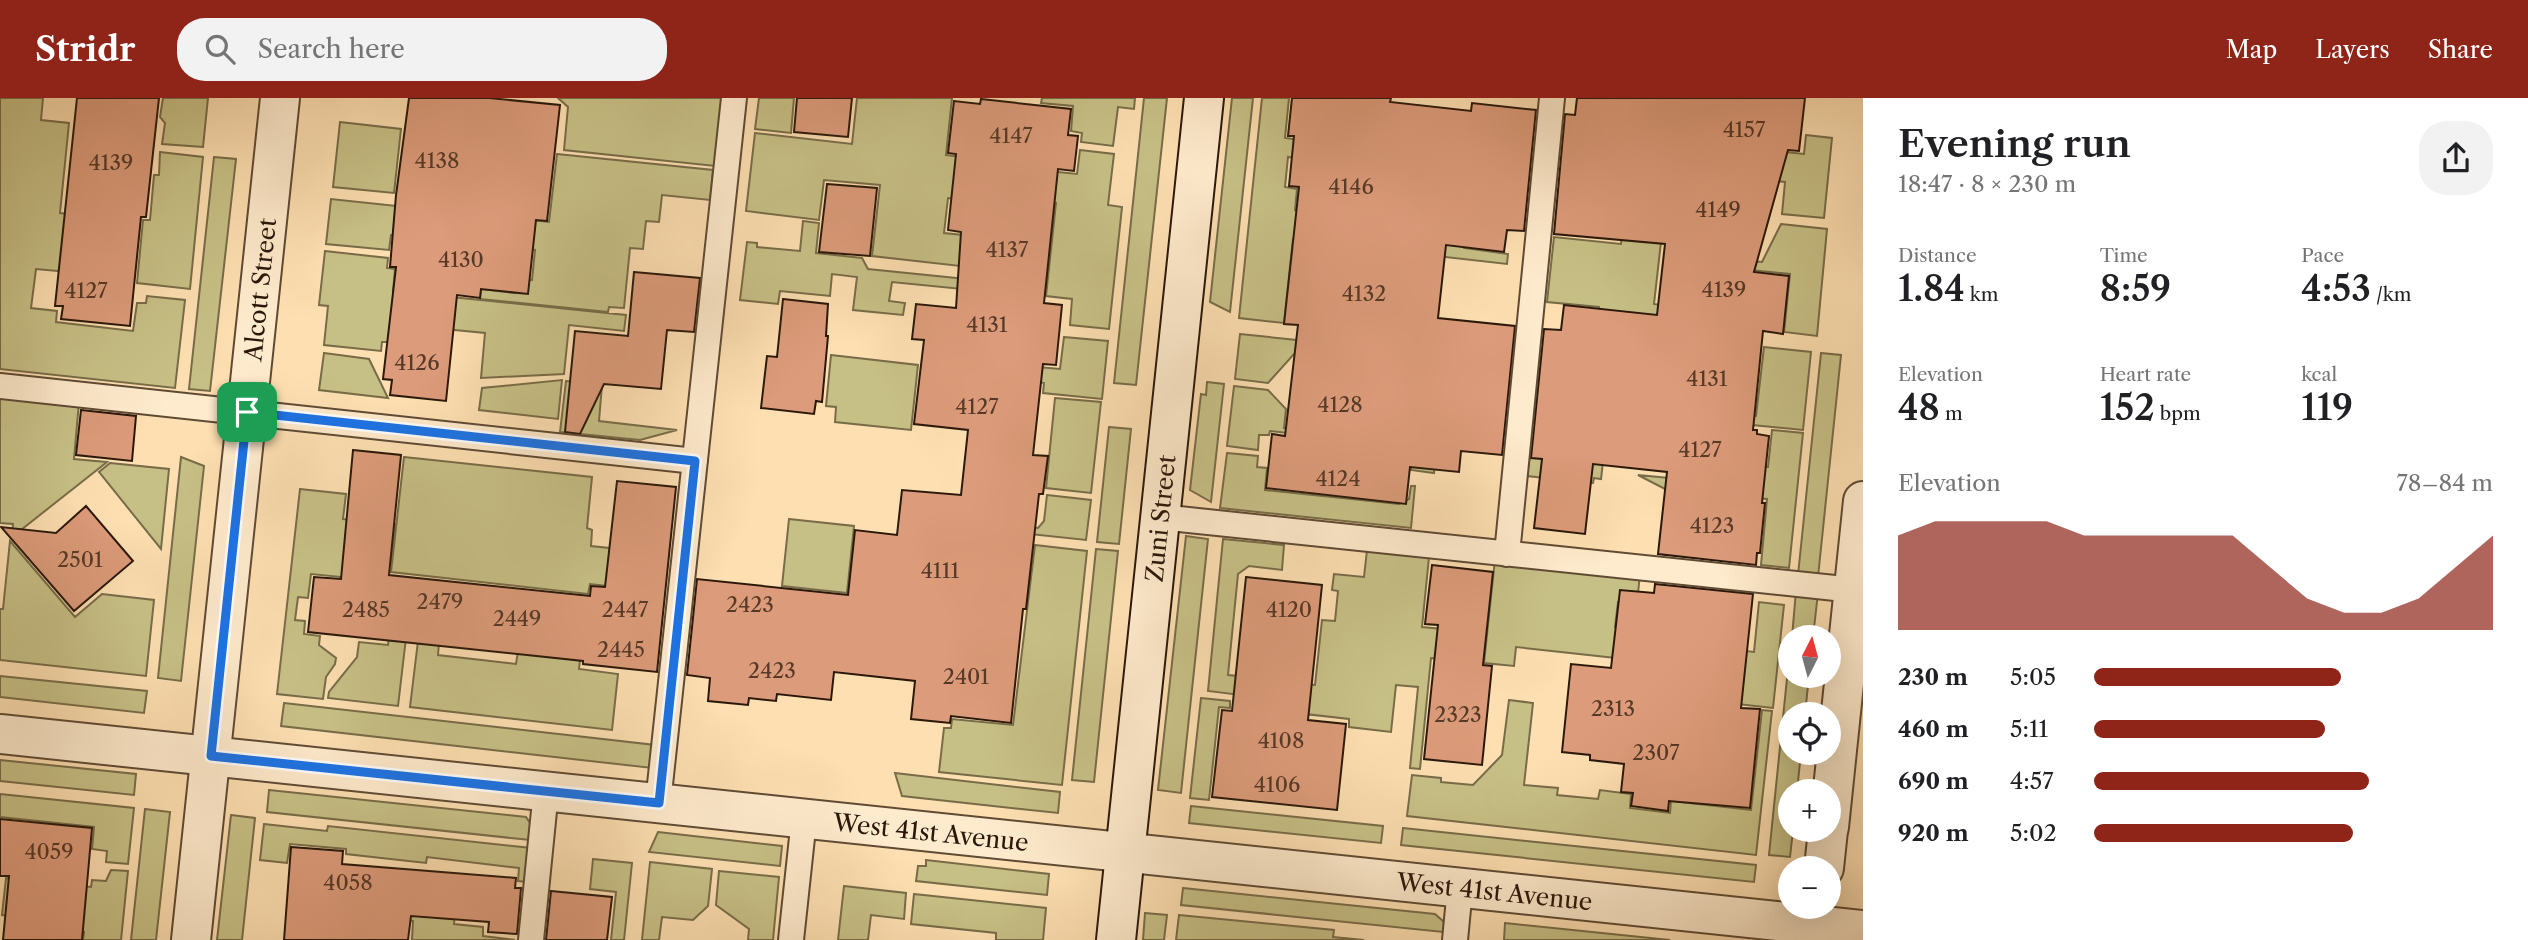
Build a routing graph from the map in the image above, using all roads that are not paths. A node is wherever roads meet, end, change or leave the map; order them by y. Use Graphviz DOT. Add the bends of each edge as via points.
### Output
graph roads {
  1 [pos="280,98"];
  2 [pos="734,98"];
  3 [pos="1204,98"];
  4 [pos="1552,98"];
  5 [pos="0,386"];
  6 [pos="247,412"];
  7 [pos="695,461"];
  8 [pos="1863,501"];
  9 [pos="1160,517"];
  10 [pos="1507,554"];
  11 [pos="1854,590"];
  12 [pos="0,734"];
  13 [pos="211,756"];
  14 [pos="1834,779"];
  15 [pos="546,791"];
  16 [pos="659,803"];
  17 [pos="804,819"];
  18 [pos="1125,853"];
  19 [pos="1460,888"];
  20 [pos="1819,924"];
  21 [pos="1863,930"];
  22 [pos="191,940"];
  23 [pos="531,940"];
  24 [pos="791,940"];
  25 [pos="1116,940"];
  26 [pos="1455,940"];
  1 -- 6 [label="street, Alcott Street"];
  2 -- 7 [label="lane"];
  3 -- 9 [label="street, Zuni Street"];
  4 -- 10 [label="lane"];
  5 -- 6 [label="lane"];
  6 -- 7 [label="lane"];
  6 -- 13 [label="street, Alcott Street"];
  7 -- 16 [label="lane"];
  8 -- 11 [label="street"];
  9 -- 10 [label="lane"];
  9 -- 18 [label="street, Zuni Street"];
  10 -- 11 [label="lane"];
  11 -- 14 [label="street"];
  12 -- 13 [label="street, West 41st Avenue"];
  13 -- 15 [label="street, West 41st Avenue"];
  13 -- 22 [label="street, Alcott Street"];
  15 -- 16 [label="street, West 41st Avenue"];
  15 -- 23 [label="lane"];
  16 -- 17 [label="street, West 41st Avenue"];
  17 -- 18 [label="street, West 41st Avenue"];
  17 -- 24 [label="lane"];
  18 -- 19 [label="street, West 41st Avenue"];
  18 -- 25 [label="street, Zuni Street"];
  19 -- 20 [label="street, West 41st Avenue"];
  19 -- 26 [label="lane"];
  20 -- 21 [label="street, West 41st Avenue"];
}
